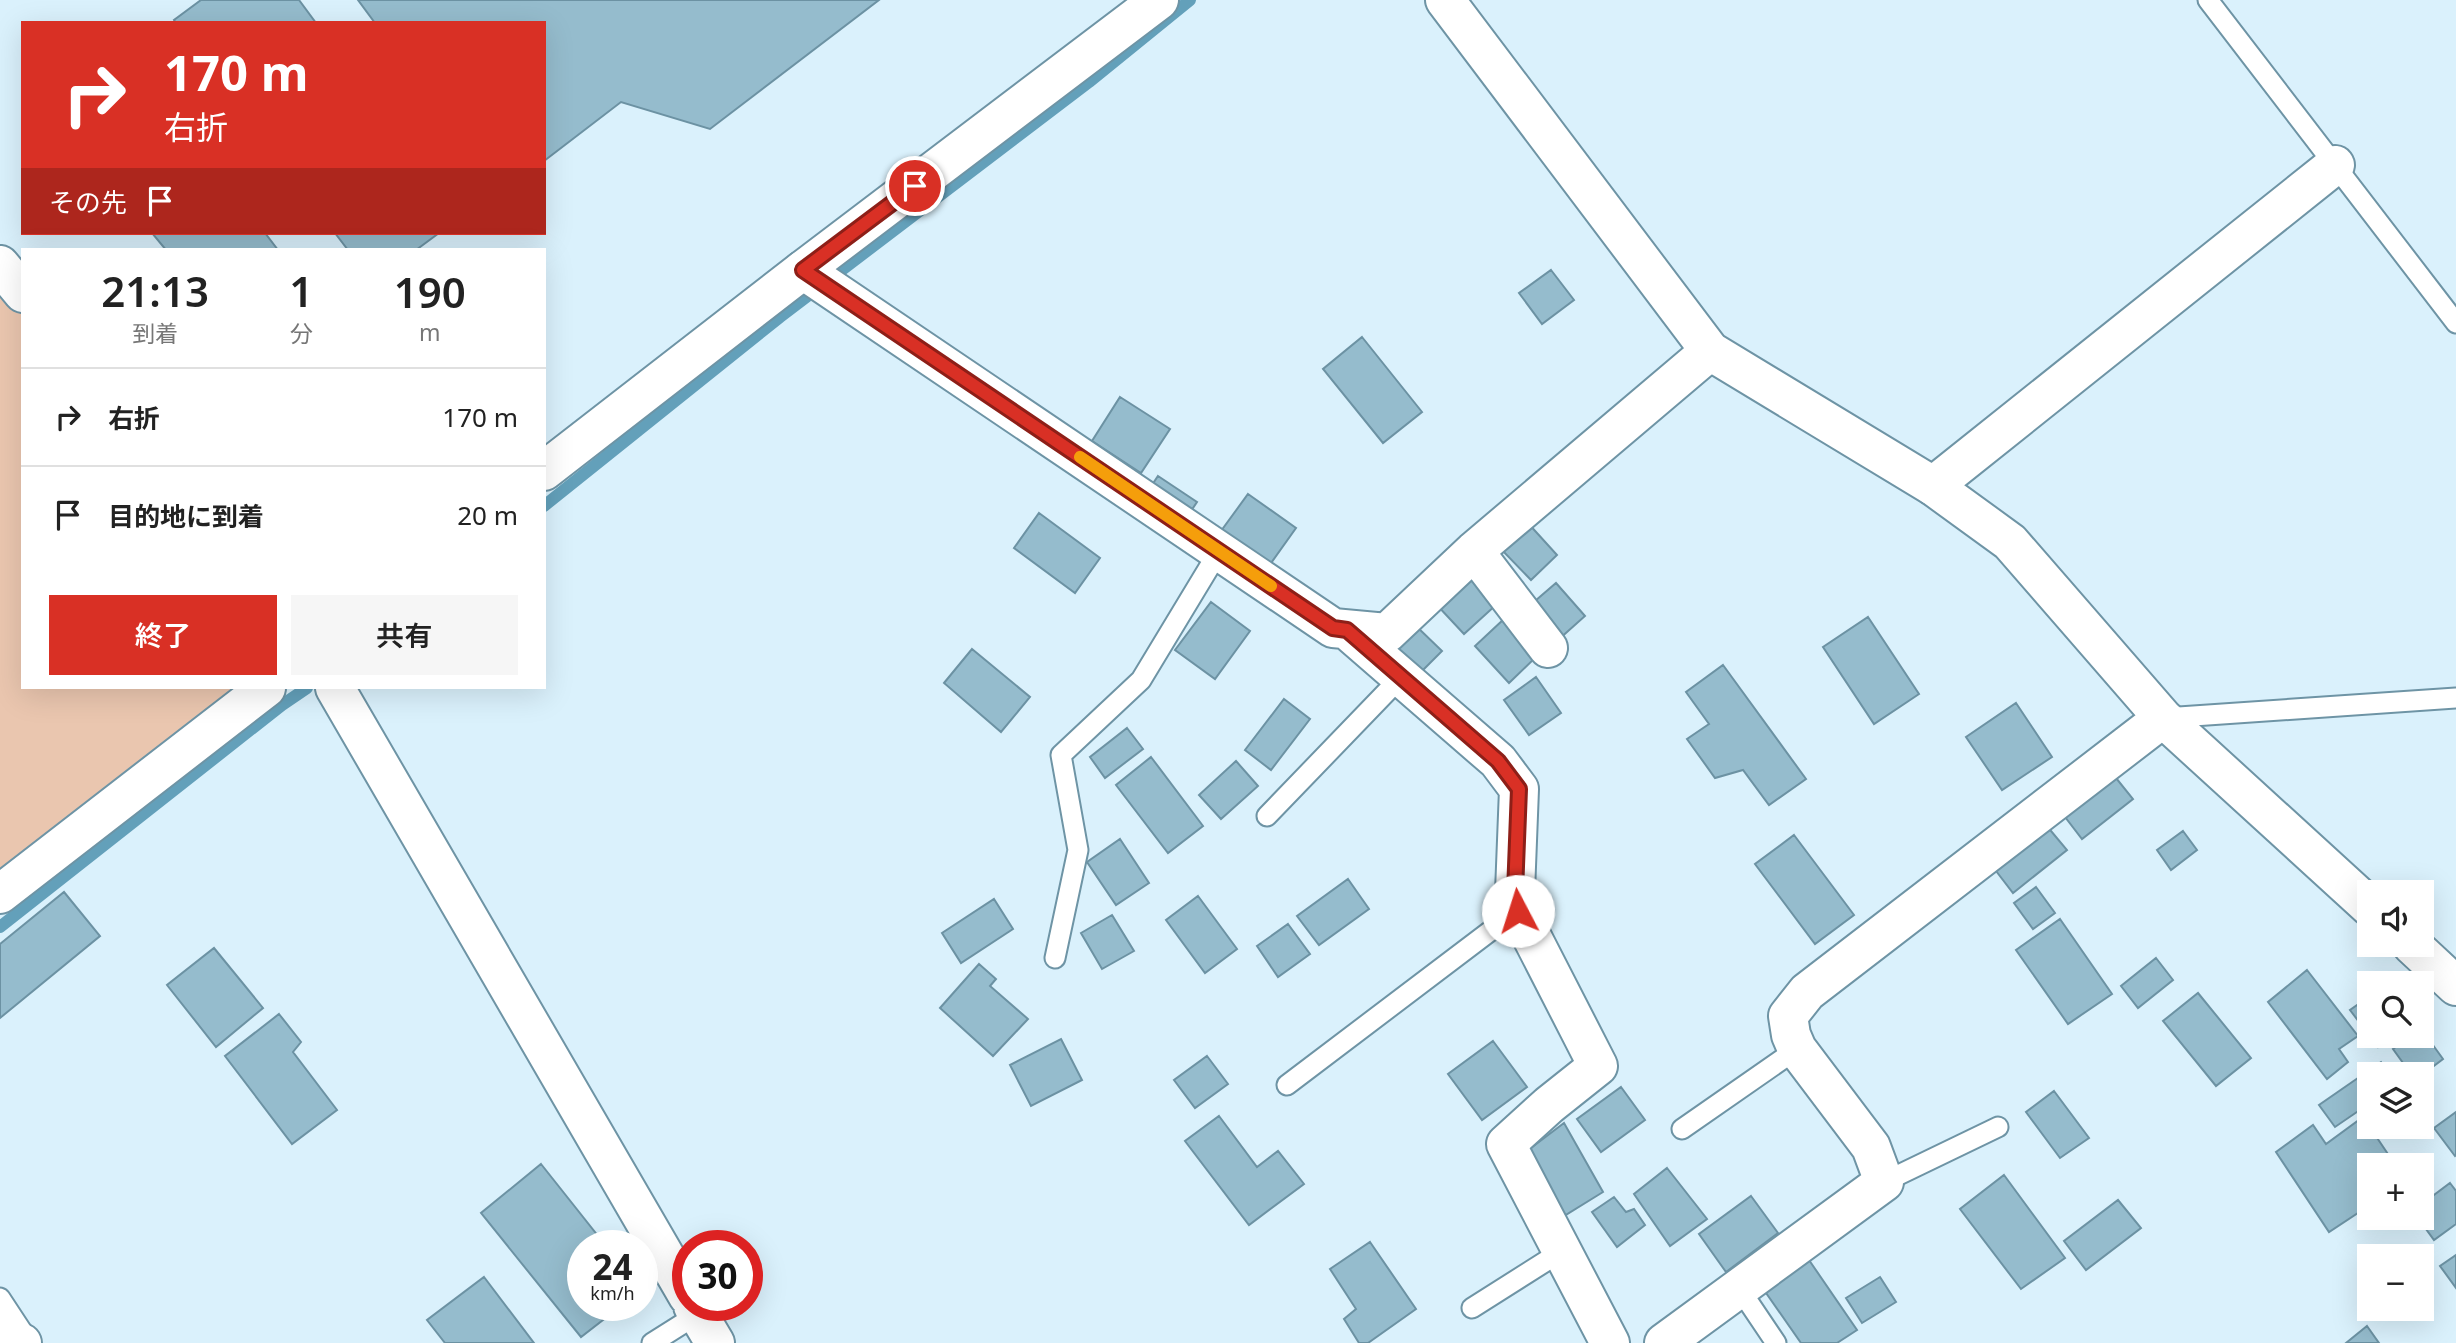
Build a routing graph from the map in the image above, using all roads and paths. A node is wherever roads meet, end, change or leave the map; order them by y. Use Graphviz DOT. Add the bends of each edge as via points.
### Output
graph roads {
  1 [pos="1159,0"];
  2 [pos="1446,0"];
  3 [pos="2208,0"];
  4 [pos="2335,165"];
  5 [pos="0,265"];
  6 [pos="803,270"];
  7 [pos="21,291"];
  8 [pos="2456,323"];
  9 [pos="1710,351"];
  10 [pos="546,469"];
  11 [pos="1933,486"];
  12 [pos="1219,551"];
  13 [pos="1474,551"];
  14 [pos="1347,630"];
  15 [pos="1548,648"];
  16 [pos="1401,677"];
  17 [pos="265,689"];
  18 [pos="336,689"];
  19 [pos="2456,698"];
  20 [pos="2163,718"];
  21 [pos="1267,816"];
  22 [pos="0,894"];
  23 [pos="2357,894"];
  24 [pos="1518,911"];
  25 [pos="2425,957"];
  26 [pos="1055,958"];
  27 [pos="2456,986"];
  28 [pos="1797,1049"];
  29 [pos="1287,1085"];
  30 [pos="1998,1127"];
  31 [pos="1682,1129"];
  32 [pos="1884,1182"];
  33 [pos="1562,1251"];
  34 [pos="672,1268"];
  35 [pos="1739,1288"];
  36 [pos="0,1298"];
  37 [pos="1472,1308"];
  38 [pos="689,1321"];
  39 [pos="0,1333"];
  40 [pos="22,1343"];
  41 [pos="30,1343"];
  42 [pos="652,1343"];
  43 [pos="1610,1343"];
  44 [pos="1664,1343"];
  45 [pos="1776,1343"];
  1 -- 6 [label="street"];
  2 -- 9 [label="street"];
  3 -- 4 [label="lane"];
  4 -- 8 [label="lane"];
  4 -- 11 [label="street"];
  5 -- 7 [label="street"];
  6 -- 10 [label="street"];
  6 -- 12 [label="street"];
  9 -- 11 [label="street"];
  9 -- 13 [label="street"];
  11 -- 20 [label="street" via="2010,542"];
  12 -- 14 [label="street" via="1333,628"];
  12 -- 26 [label="lane" via="1141,680 1061,755 1078,850"];
  13 -- 14 [label="street" via="1387,633"];
  13 -- 15 [label="street"];
  14 -- 16 [label="street"];
  16 -- 21 [label="lane"];
  16 -- 24 [label="street" via="1498,761 1519,789"];
  17 -- 22 [label="street"];
  18 -- 34 [label="street"];
  19 -- 20 [label="lane"];
  20 -- 23 [label="street"];
  20 -- 28 [label="street" via="1807,992 1788,1016"];
  24 -- 29 [label="lane"];
  24 -- 33 [label="street" via="1598,1066 1506,1144"];
  25 -- 27 [label="street"];
  28 -- 31 [label="lane"];
  28 -- 32 [label="street" via="1871,1147"];
  30 -- 32 [label="lane"];
  32 -- 35 [label="street"];
  33 -- 37 [label="lane"];
  33 -- 43 [label="street"];
  35 -- 44 [label="street"];
  35 -- 45 [label="lane"];
  36 -- 41 [label="lane"];
  38 -- 42 [label="lane"];
  39 -- 40 [label="street"];
}
